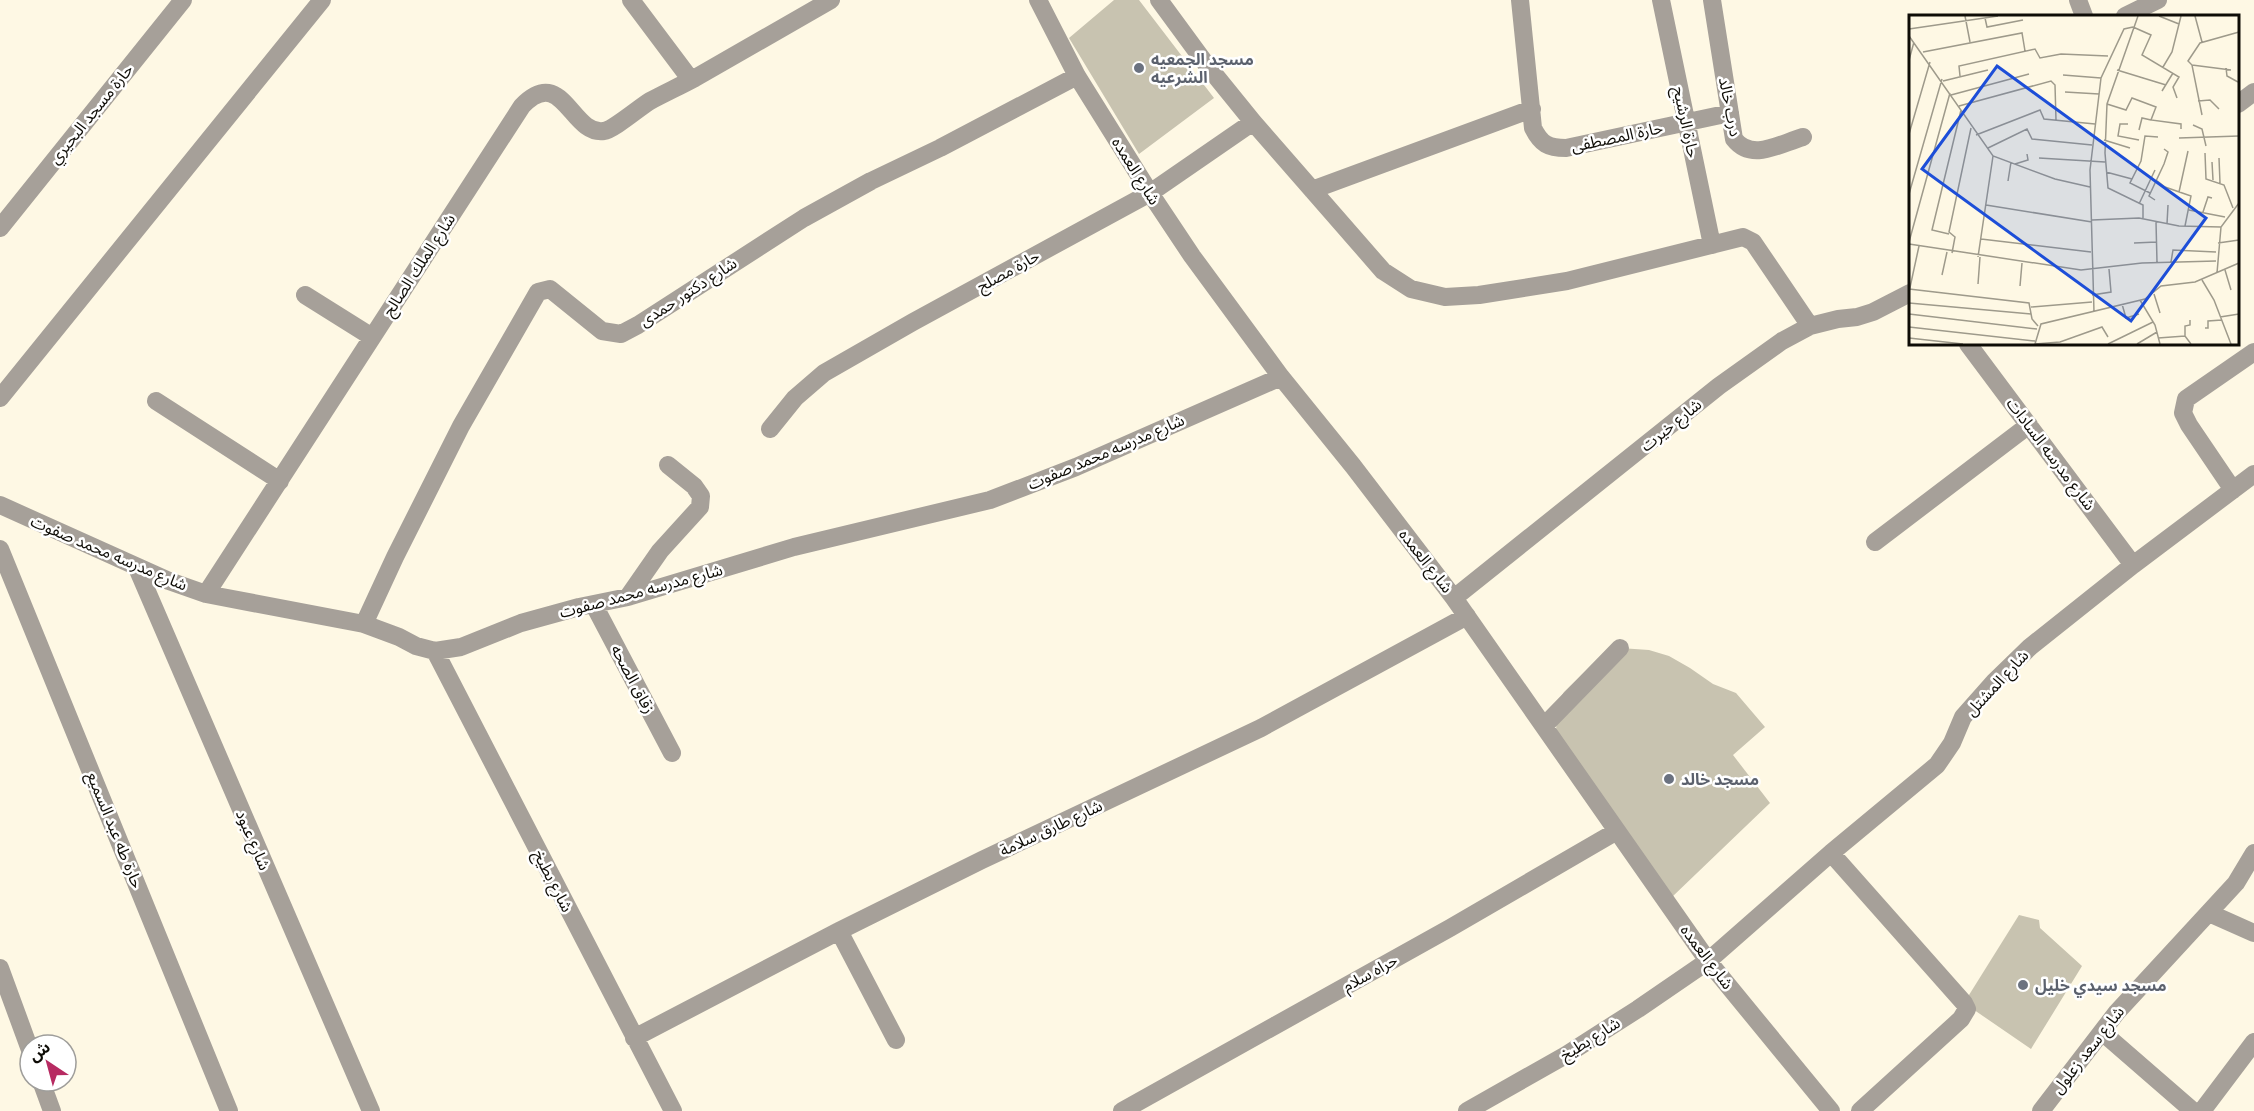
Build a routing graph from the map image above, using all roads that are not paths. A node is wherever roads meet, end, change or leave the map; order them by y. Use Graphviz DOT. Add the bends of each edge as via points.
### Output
graph roads {
  1 [pos="183,0"];
  2 [pos="322,0"];
  3 [pos="631,0"];
  4 [pos="831,0"];
  5 [pos="1038,0"];
  6 [pos="1159,0"];
  7 [pos="1521,0"];
  8 [pos="1661,0"];
  9 [pos="1712,0"];
  10 [pos="2078,0"];
  11 [pos="2158,0"];
  12 [pos="2084,15"];
  13 [pos="2127,15"];
  14 [pos="1077,76"];
  15 [pos="691,80"];
  16 [pos="2254,92"];
  17 [pos="2239,103"];
  18 [pos="1532,109"];
  19 [pos="1730,113"];
  20 [pos="1253,122"];
  21 [pos="1686,122"];
  22 [pos="1803,136"];
  23 [pos="1312,190"];
  24 [pos="1150,193"];
  25 [pos="0,228"];
  26 [pos="1712,244"];
  27 [pos="1909,294"];
  28 [pos="305,295"];
  29 [pos="1810,326"];
  30 [pos="372,337"];
  31 [pos="1969,345"];
  32 [pos="2254,352"];
  33 [pos="1281,377"];
  34 [pos="0,398"];
  35 [pos="156,401"];
  36 [pos="2029,425"];
  37 [pos="770,429"];
  38 [pos="668,465"];
  39 [pos="2254,474"];
  40 [pos="280,481"];
  41 [pos="2234,490"];
  42 [pos="0,505"];
  43 [pos="1875,542"];
  44 [pos="0,549"];
  45 [pos="2133,565"];
  46 [pos="137,568"];
  47 [pos="206,594"];
  48 [pos="628,597"];
  49 [pos="1454,598"];
  50 [pos="594,605"];
  51 [pos="1467,616"];
  52 [pos="364,624"];
  53 [pos="1620,648"];
  54 [pos="435,651"];
  55 [pos="1544,726"];
  56 [pos="672,753"];
  57 [pos="1617,831"];
  58 [pos="1831,853"];
  59 [pos="2254,853"];
  60 [pos="2209,913"];
  61 [pos="839,931"];
  62 [pos="2254,933"];
  63 [pos="1708,961"];
  64 [pos="0,968"];
  65 [pos="2102,1032"];
  66 [pos="24,1033"];
  67 [pos="634,1038"];
  68 [pos="896,1040"];
  69 [pos="2254,1042"];
  70 [pos="45,1093"];
  71 [pos="52,1111"];
  72 [pos="229,1111"];
  73 [pos="371,1111"];
  74 [pos="673,1111"];
  75 [pos="1122,1111"];
  76 [pos="1467,1111"];
  77 [pos="1831,1111"];
  78 [pos="1860,1111"];
  79 [pos="2041,1111"];
  80 [pos="2193,1111"];
  81 [pos="2202,1111"];
  1 -- 25 [label="street, حارة مسجد البحيري"];
  2 -- 34 [label="street"];
  3 -- 15 [label="street"];
  4 -- 15 [label="street, شارع الملك الصالح"];
  5 -- 14 [label="street, شارع العمده"];
  6 -- 20 [label="street"];
  7 -- 18 [label="street, حارة المصطفى"];
  8 -- 21 [label="street, حارة الرشيح"];
  9 -- 19 [label="street, درب خالد"];
  10 -- 12 [label="street"];
  11 -- 13 [label="street"];
  14 -- 24 [label="street, شارع العمده"];
  14 -- 52 [label="street, شارع دكتور حمدى" via="804,218 621,334 602,331 550,289 538,292 461,426"];
  15 -- 30 [label="street, شارع الملك الصالح" via="647,103 607,131 596,131 586,125 560,97 546,92 532,95"];
  16 -- 17 [label="street"];
  18 -- 21 [label="street, حارة المصطفى" via="1533,128 1539,141 1551,148"];
  18 -- 23 [label="street"];
  19 -- 21 [label="street, حارة المصطفى"];
  19 -- 22 [label="street, درب خالد" via="1734,140 1752,152"];
  20 -- 23 [label="street"];
  20 -- 24 [label="street, حارة مصلح"];
  21 -- 26 [label="street, حارة الرشيح"];
  23 -- 26 [label="street" via="1383,271 1412,289 1445,297 1567,281"];
  24 -- 33 [label="street, شارع العمده"];
  24 -- 37 [label="street, حارة مصلح" via="824,373 795,398"];
  26 -- 29 [label="street" via="1738,237 1749,239"];
  27 -- 29 [label="street, شارع خيرت" via="1865,315"];
  28 -- 30 [label="street"];
  29 -- 49 [label="street, شارع خيرت" via="1742,368"];
  30 -- 40 [label="street, شارع الملك الصالح"];
  31 -- 36 [label="street, شارع مدرسه السادات"];
  32 -- 41 [label="street" via="2186,399 2183,412"];
  33 -- 48 [label="street, شارع مدرسه محمد صفوت" via="1076,467 990,500 794,547"];
  33 -- 49 [label="street, شارع العمده"];
  35 -- 40 [label="street"];
  36 -- 43 [label="street"];
  36 -- 45 [label="street, شارع مدرسه السادات"];
  38 -- 48 [label="street" via="694,486 701,496 700,507 660,551"];
  39 -- 41 [label="street, شارع المشتل"];
  40 -- 47 [label="street, شارع الملك الصالح"];
  41 -- 45 [label="street, شارع المشتل"];
  42 -- 46 [label="street, شارع مدرسه محمد صفوت"];
  44 -- 72 [label="street, حارة طه عبد السميع"];
  45 -- 58 [label="street, شارع المشتل" via="2030,647 1963,717 1937,765"];
  46 -- 47 [label="street, شارع مدرسه محمد صفوت"];
  46 -- 73 [label="street, شارع عبود"];
  47 -- 52 [label="street, شارع مدرسه محمد صفوت"];
  48 -- 50 [label="street, شارع مدرسه محمد صفوت"];
  49 -- 51 [label="street, شارع العمده"];
  50 -- 54 [label="street, شارع مدرسه محمد صفوت" via="521,623 461,647"];
  50 -- 56 [label="street, زقاق الصحه"];
  51 -- 55 [label="street, شارع العمده"];
  51 -- 61 [label="street, شارع طارق سلامة" via="1261,728"];
  52 -- 54 [label="street, شارع مدرسه محمد صفوت"];
  53 -- 55 [label="street"];
  54 -- 67 [label="street, شارع بطيخ"];
  55 -- 57 [label="street, شارع العمده"];
  57 -- 63 [label="street, شارع العمده"];
  57 -- 75 [label="street, حراه سلام"];
  58 -- 63 [label="street, شارع المشتل"];
  58 -- 78 [label="street" via="1967,1009 1961,1019"];
  59 -- 60 [label="street, شارع سعد زعلول" via="2236,883"];
  60 -- 62 [label="street"];
  60 -- 65 [label="street, شارع سعد زعلول"];
  61 -- 67 [label="street, شارع طارق سلامة"];
  61 -- 68 [label="street"];
  63 -- 76 [label="street, شارع بطيخ" via="1575,1049"];
  63 -- 77 [label="street, شارع العمده"];
  64 -- 66 [label="street"];
  65 -- 79 [label="street, شارع سعد زعلول"];
  65 -- 80 [label="street"];
  67 -- 74 [label="street, شارع بطيخ"];
  69 -- 81 [label="street"];
  70 -- 71 [label="street"];
}
